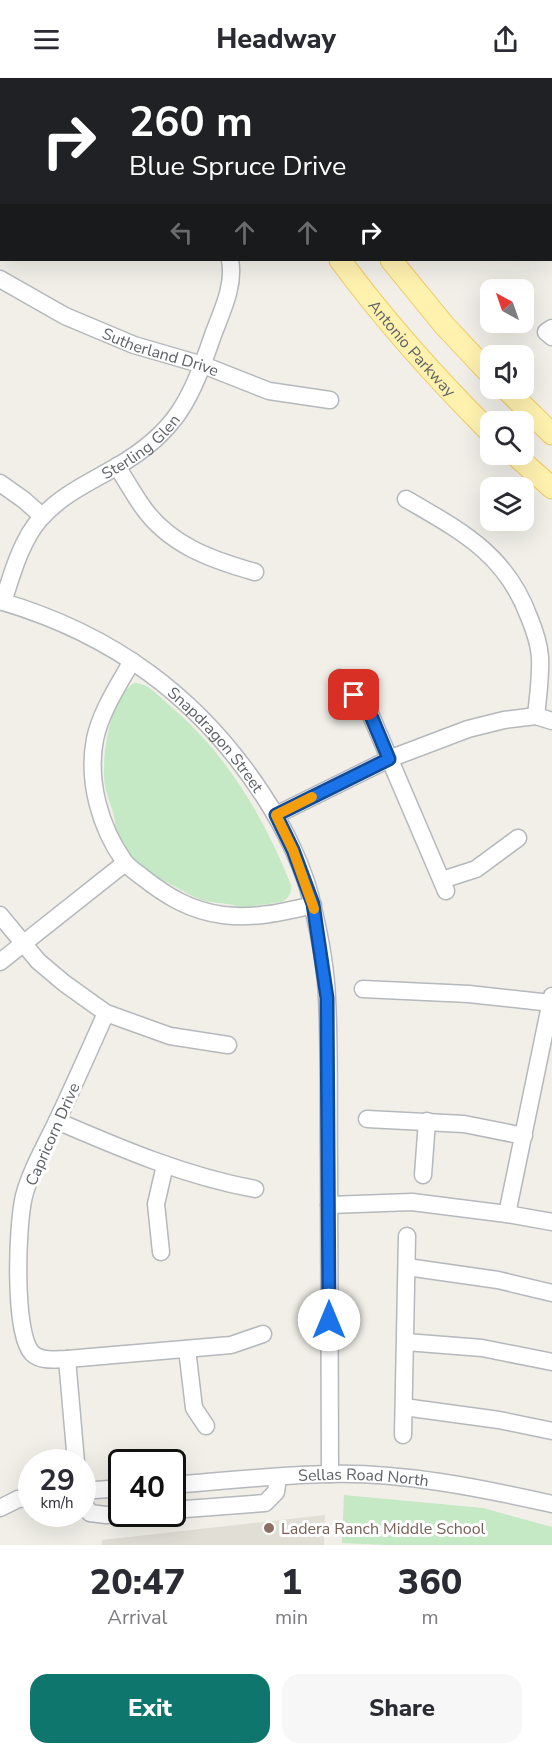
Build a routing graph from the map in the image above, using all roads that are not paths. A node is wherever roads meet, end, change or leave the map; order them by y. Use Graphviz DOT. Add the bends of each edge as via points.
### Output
graph roads {
  1 [pos="230,261"];
  2 [pos="341,261"];
  3 [pos="392,261"];
  4 [pos="0,279"];
  5 [pos="552,328"];
  6 [pos="552,337"];
  7 [pos="480,363"];
  8 [pos="203,365"];
  9 [pos="516,399"];
  10 [pos="330,400"];
  11 [pos="480,422"];
  12 [pos="552,434"];
  13 [pos="526,465"];
  14 [pos="117,466"];
  15 [pos="0,483"];
  16 [pos="552,488"];
  17 [pos="406,499"];
  18 [pos="42,516"];
  19 [pos="255,572"];
  20 [pos="1,601"];
  21 [pos="132,661"];
  22 [pos="340,678"];
  23 [pos="544,719"];
  24 [pos="389,759"];
  25 [pos="276,815"];
  26 [pos="518,838"];
  27 [pos="125,863"];
  28 [pos="313,904"];
  29 [pos="0,915"];
  30 [pos="23,945"];
  31 [pos="0,962"];
  32 [pos="363,989"];
  33 [pos="551,1001"];
  34 [pos="106,1013"];
  35 [pos="228,1045"];
  36 [pos="367,1119"];
  37 [pos="57,1121"];
  38 [pos="427,1121"];
  39 [pos="524,1136"];
  40 [pos="165,1166"];
  41 [pos="423,1175"];
  42 [pos="255,1189"];
  43 [pos="329,1206"];
  44 [pos="507,1214"];
  45 [pos="552,1222"];
  46 [pos="407,1236"];
  47 [pos="161,1252"];
  48 [pos="407,1267"];
  49 [pos="552,1293"];
  50 [pos="263,1334"];
  51 [pos="406,1342"];
  52 [pos="187,1349"];
  53 [pos="67,1359"];
  54 [pos="552,1362"];
  55 [pos="404,1407"];
  56 [pos="206,1426"];
  57 [pos="552,1431"];
  58 [pos="403,1435"];
  59 [pos="75,1449"];
  60 [pos="330,1474"];
  61 [pos="278,1477"];
  62 [pos="186,1484"];
  63 [pos="0,1495"];
  64 [pos="18,1497"];
  65 [pos="18,1501"];
  66 [pos="552,1504"];
  67 [pos="0,1508"];
  68 [pos="186,1509"];
  1 -- 8 [label="street, Sterling Glen" via="229,288"];
  2 -- 11 [label="main road, Antonio Parkway" via="402,338"];
  3 -- 7 [label="main road"];
  4 -- 8 [label="street, Sutherland Drive" via="65,316 134,345"];
  5 -- 6 [label="street" via="546,332"];
  8 -- 10 [label="street, Sutherland Drive" via="269,391"];
  8 -- 14 [label="street, Sterling Glen" via="173,423 148,447"];
  9 -- 12 [label="main road"];
  13 -- 16 [label="main road"];
  14 -- 18 [label="street, Sterling Glen" via="80,487"];
  14 -- 19 [label="street" via="142,507 174,538 207,556"];
  15 -- 18 [label="street"];
  17 -- 23 [label="street" via="490,553 511,578 532,624 540,656"];
  18 -- 20 [label="street, Sterling Glen"];
  20 -- 21 [label="street, Snapdragon Street" via="75,628"];
  21 -- 25 [label="street, Snapdragon Street" via="201,716 242,762"];
  21 -- 27 [label="street" via="105,709 95,740 93,772 97,804"];
  22 -- 24 [label="street" via="369,711"];
  23 -- 24 [label="street" via="504,720 468,729"];
  24 -- 25 [label="street"];
  24 -- 26 [label="street" via="444,886 476,869"];
  25 -- 28 [label="street, Snapdragon Street"];
  27 -- 28 [label="street" via="170,898 223,915 267,916"];
  27 -- 30 [label="street"];
  28 -- 43 [label="street, Snapdragon Street" via="327,998"];
  29 -- 30 [label="street"];
  30 -- 31 [label="street"];
  30 -- 34 [label="street" via="64,983"];
  32 -- 33 [label="street"];
  33 -- 39 [label="street"];
  34 -- 35 [label="street" via="170,1036"];
  34 -- 37 [label="street, Capricorn Drive"];
  36 -- 38 [label="street"];
  37 -- 40 [label="street"];
  37 -- 53 [label="street, Capricorn Drive" via="24,1195 18,1246 20,1312 25,1341 33,1354 44,1359"];
  38 -- 39 [label="street"];
  38 -- 41 [label="street"];
  39 -- 44 [label="street"];
  40 -- 42 [label="street"];
  40 -- 47 [label="street" via="156,1204"];
  43 -- 44 [label="street" via="412,1202"];
  43 -- 60 [label="street, Snapdragon Street"];
  44 -- 45 [label="street"];
  46 -- 48 [label="street"];
  48 -- 49 [label="street" via="498,1280"];
  48 -- 51 [label="street"];
  50 -- 52 [label="street" via="231,1345"];
  51 -- 54 [label="street" via="482,1348"];
  51 -- 55 [label="street"];
  52 -- 53 [label="street"];
  52 -- 56 [label="street" via="194,1408"];
  53 -- 59 [label="street"];
  55 -- 57 [label="street"];
  55 -- 58 [label="street"];
  60 -- 61 [label="street, Sellas Road North"];
  60 -- 66 [label="street, Sellas Road North" via="429,1480"];
  61 -- 62 [label="street, Sellas Road North"];
  61 -- 68 [label="street" via="276,1492 265,1503"];
  63 -- 64 [label="street"];
  65 -- 67 [label="street"];
}
